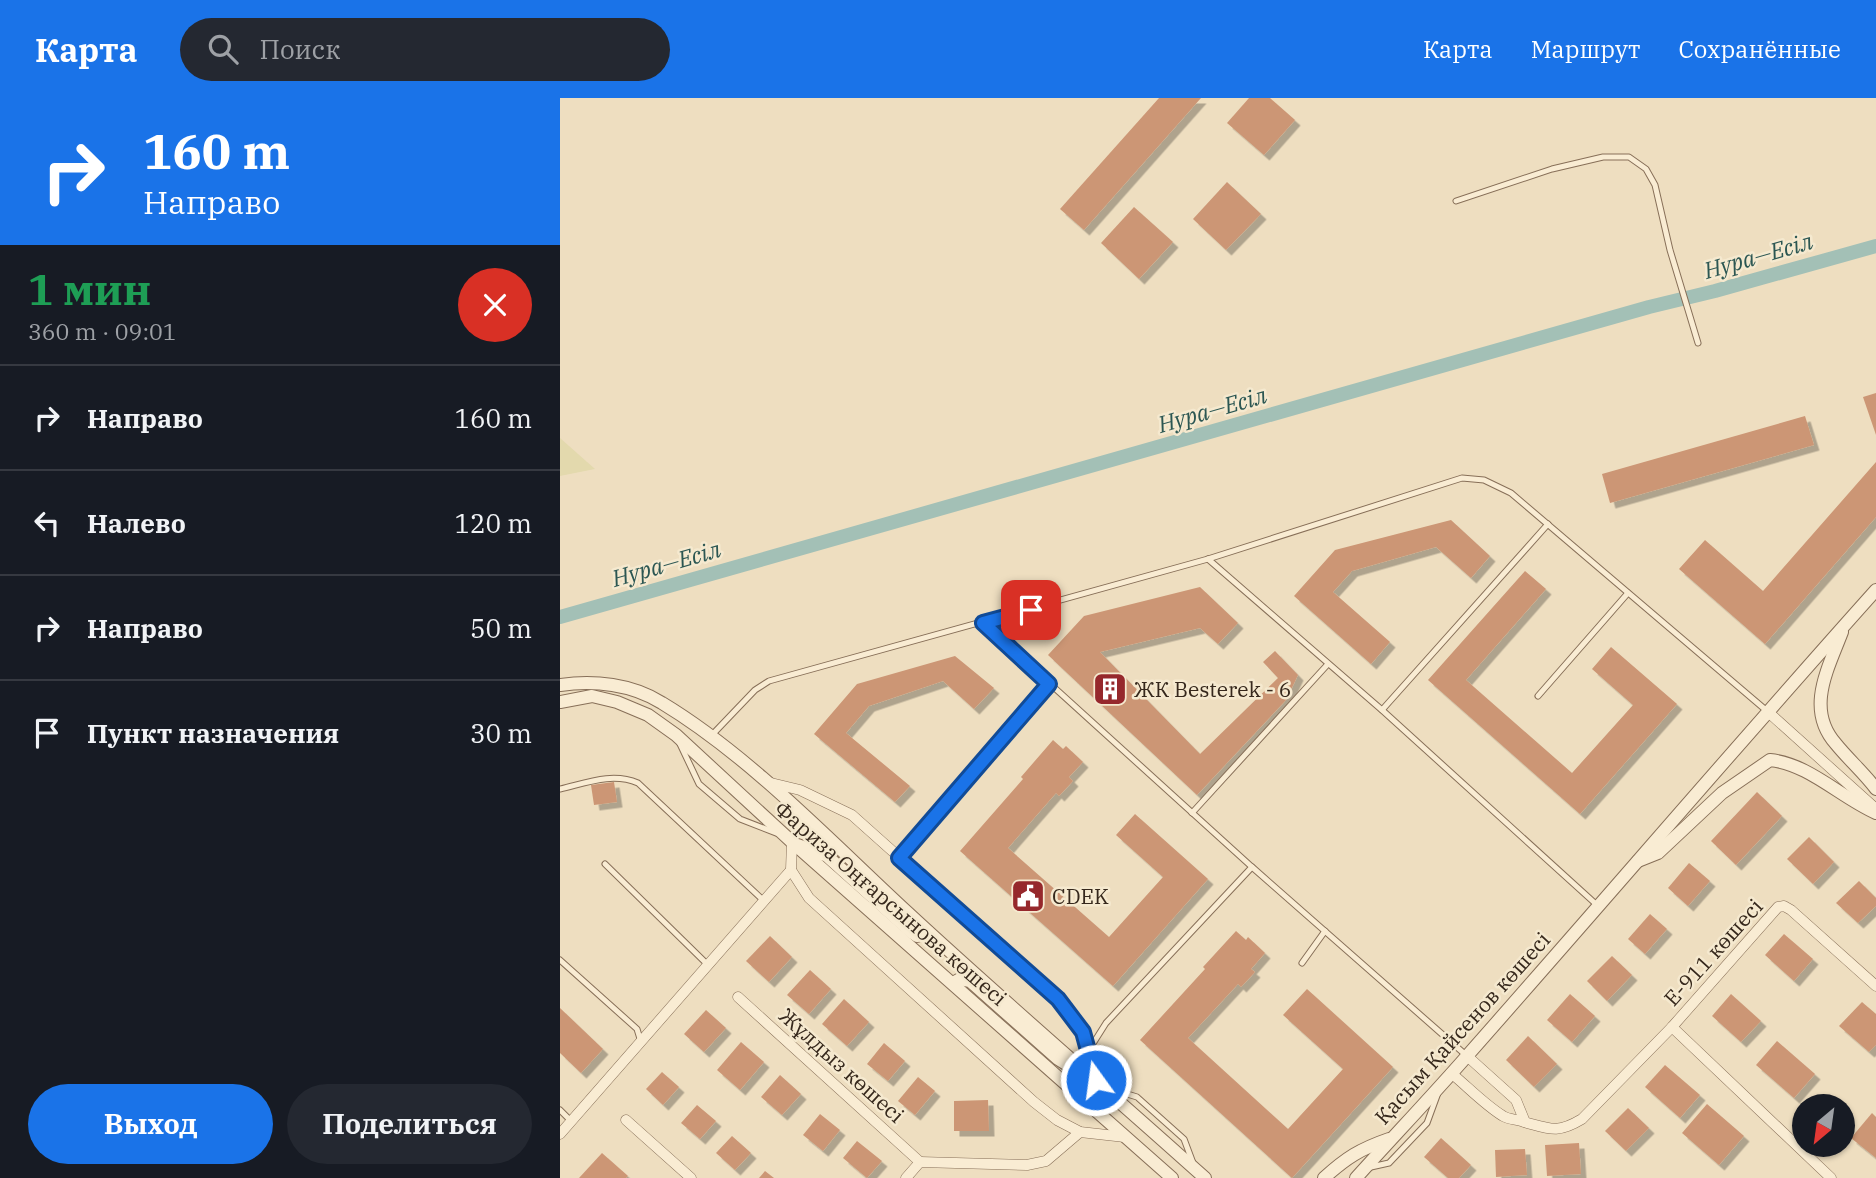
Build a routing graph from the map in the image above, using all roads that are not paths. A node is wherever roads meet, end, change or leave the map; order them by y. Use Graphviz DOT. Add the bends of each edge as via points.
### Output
graph roads {
  1 [pos="1457,201"];
  2 [pos="1698,343"];
  3 [pos="1548,524"];
  4 [pos="1208,559"];
  5 [pos="1876,590"];
  6 [pos="1628,593"];
  7 [pos="983,623"];
  8 [pos="1845,624"];
  9 [pos="1328,664"];
  10 [pos="1049,684"];
  11 [pos="560,685"];
  12 [pos="1538,696"];
  13 [pos="563,701"];
  14 [pos="1382,710"];
  15 [pos="1767,711"];
  16 [pos="676,735"];
  17 [pos="711,736"];
  18 [pos="767,783"];
  19 [pos="560,789"];
  20 [pos="1876,789"];
  21 [pos="1876,811"];
  22 [pos="1192,813"];
  23 [pos="788,839"];
  24 [pos="899,858"];
  25 [pos="1634,862"];
  26 [pos="605,864"];
  27 [pos="1252,867"];
  28 [pos="791,870"];
  29 [pos="764,901"];
  30 [pos="1597,905"];
  31 [pos="1325,931"];
  32 [pos="928,932"];
  33 [pos="560,960"];
  34 [pos="1301,963"];
  35 [pos="708,965"];
  36 [pos="953,983"];
  37 [pos="1876,986"];
  38 [pos="738,997"];
  39 [pos="1672,1027"];
  40 [pos="641,1042"];
  41 [pos="1089,1050"];
  42 [pos="1467,1056"];
  43 [pos="1447,1078"];
  44 [pos="1099,1083"];
  45 [pos="560,1110"];
  46 [pos="626,1120"];
  47 [pos="571,1121"];
  48 [pos="1525,1122"];
  49 [pos="1080,1132"];
  50 [pos="560,1134"];
  51 [pos="1125,1137"];
  52 [pos="1389,1139"];
  53 [pos="920,1162"];
  54 [pos="1162,1173"];
  55 [pos="1200,1174"];
  56 [pos="1360,1174"];
  57 [pos="691,1178"];
  58 [pos="906,1178"];
  59 [pos="1172,1178"];
  60 [pos="1212,1178"];
  61 [pos="1324,1178"];
  62 [pos="1831,1178"];
  1 -- 2 [label="lane" via="1552,169 1629,157 1646,169 1655,185"];
  3 -- 4 [label="lane" via="1511,493 1484,480 1462,478"];
  3 -- 6 [label="lane"];
  3 -- 14 [label="lane"];
  4 -- 7 [label="lane"];
  4 -- 9 [label="lane"];
  5 -- 8 [label="street"];
  6 -- 12 [label="lane"];
  6 -- 15 [label="lane"];
  7 -- 10 [label="lane"];
  7 -- 17 [label="lane" via="769,681"];
  8 -- 15 [label="street"];
  8 -- 20 [label="street" via="1820,697 1822,726"];
  9 -- 14 [label="lane"];
  9 -- 22 [label="lane"];
  10 -- 22 [label="lane"];
  10 -- 24 [label="lane"];
  11 -- 17 [label="street, Фариза Оңғарсынова көшесі" via="603,683 630,689 660,701"];
  13 -- 16 [label="street, Фариза Оңғарсынова көшесі" via="592,696 617,702 648,715"];
  14 -- 30 [label="lane"];
  15 -- 21 [label="street"];
  15 -- 25 [label="street, Қасым Қайсенов көшесі"];
  16 -- 23 [label="street, Фариза Оңғарсынова көшесі"];
  16 -- 23 [label="lane" via="699,784 740,819"];
  17 -- 18 [label="street, Фариза Оңғарсынова көшесі"];
  18 -- 24 [label="street" via="800,790 852,815"];
  18 -- 32 [label="street, Фариза Оңғарсынова көшесі"];
  19 -- 29 [label="lane" via="611,777 638,783"];
  21 -- 25 [label="street" via="1855,804 1801,768 1770,760 1722,793 1658,853"];
  22 -- 27 [label="lane"];
  23 -- 28 [label="street"];
  23 -- 32 [label="street" via="827,856 911,932 918,936"];
  23 -- 36 [label="street, Фариза Оңғарсынова көшесі"];
  24 -- 41 [label="street" via="1058,999 1083,1032"];
  25 -- 30 [label="street, Қасым Қайсенов көшесі"];
  26 -- 35 [label="lane"];
  27 -- 31 [label="lane"];
  27 -- 41 [label="lane" via="1106,1023"];
  28 -- 29 [label="street"];
  28 -- 49 [label="street" via="809,898 906,988 1034,1102"];
  29 -- 35 [label="street"];
  30 -- 42 [label="street, Қасым Қайсенов көшесі"];
  31 -- 34 [label="lane"];
  31 -- 42 [label="lane"];
  32 -- 44 [label="street, Фариза Оңғарсынова көшесі"];
  33 -- 40 [label="lane" via="637,1029"];
  35 -- 40 [label="street"];
  36 -- 44 [label="street" via="970,981 1058,1059"];
  36 -- 51 [label="street, Фариза Оңғарсынова көшесі"];
  37 -- 39 [label="street, Е-911 көшесі" via="1784,906 1774,911"];
  38 -- 53 [label="street, Жұлдыз көшесі"];
  39 -- 48 [label="street, Е-911 көшесі" via="1582,1119 1555,1130"];
  39 -- 62 [label="street"];
  40 -- 47 [label="street"];
  41 -- 44 [label="street"];
  42 -- 43 [label="street, Қасым Қайсенов көшесі"];
  42 -- 48 [label="street" via="1516,1100"];
  43 -- 48 [label="street, Е-911 көшесі" via="1504,1117"];
  43 -- 52 [label="street, Қасым Қайсенов көшесі"];
  43 -- 56 [label="lane" via="1427,1123 1389,1163"];
  44 -- 55 [label="street, Фариза Оңғарсынова көшесі"];
  45 -- 47 [label="lane"];
  46 -- 57 [label="street"];
  47 -- 50 [label="street"];
  49 -- 51 [label="street"];
  49 -- 53 [label="street" via="1045,1161 1027,1165"];
  51 -- 54 [label="street, Фариза Оңғарсынова көшесі"];
  52 -- 56 [label="street, Қасым Қайсенов көшесі"];
  52 -- 61 [label="street" via="1363,1148"];
  53 -- 58 [label="street"];
  54 -- 59 [label="street, Фариза Оңғарсынова көшесі"];
  55 -- 60 [label="street, Фариза Оңғарсынова көшесі"];
}
